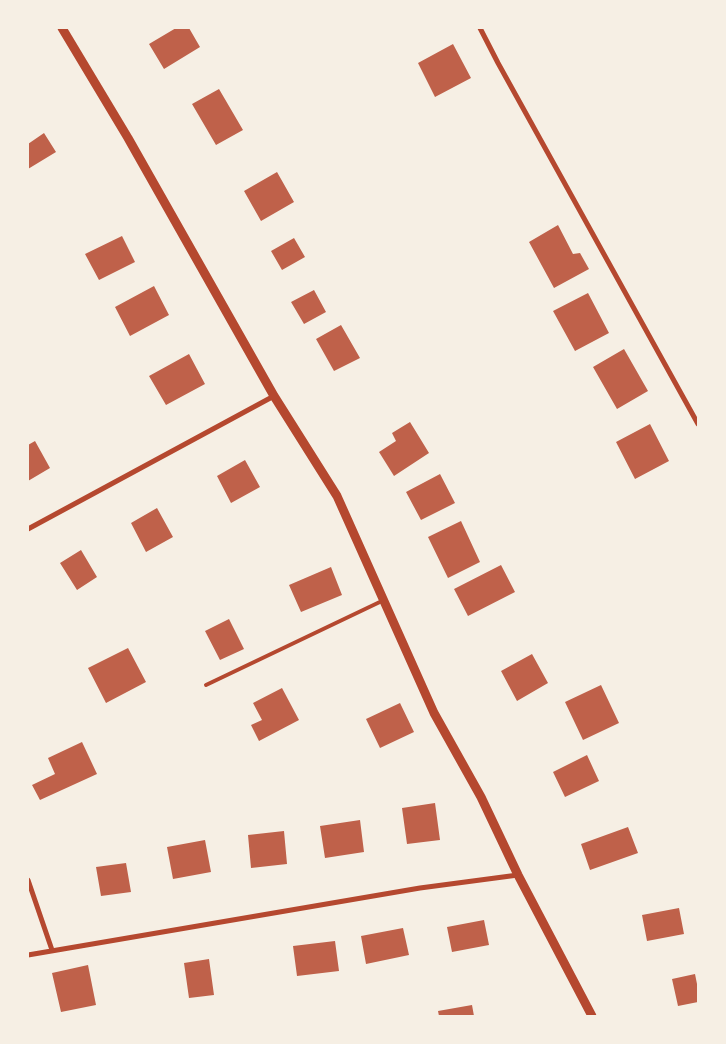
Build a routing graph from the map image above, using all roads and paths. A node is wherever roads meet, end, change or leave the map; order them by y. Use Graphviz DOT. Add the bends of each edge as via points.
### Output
graph roads {
  1 [pos="62,28"];
  2 [pos="480,28"];
  3 [pos="274,396"];
  4 [pos="698,424"];
  5 [pos="28,529"];
  6 [pos="384,600"];
  7 [pos="206,685"];
  8 [pos="518,875"];
  9 [pos="28,880"];
  10 [pos="52,950"];
  11 [pos="28,955"];
  12 [pos="592,1016"];
  1 -- 3 [label="street" via="133,146"];
  2 -- 4 [label="street"];
  3 -- 5 [label="street"];
  3 -- 6 [label="street" via="337,496"];
  6 -- 7 [label="lane"];
  6 -- 8 [label="street" via="434,712 481,797"];
  8 -- 10 [label="street" via="420,888"];
  8 -- 12 [label="street"];
  9 -- 10 [label="street"];
  10 -- 11 [label="street"];
}
